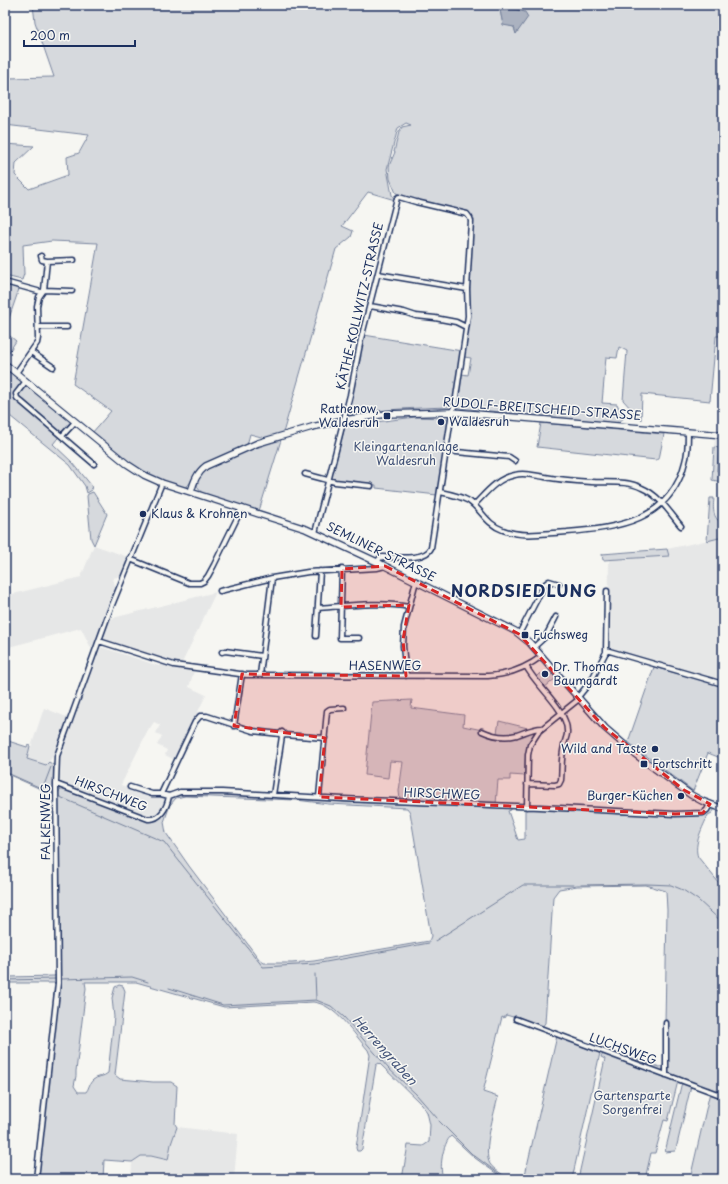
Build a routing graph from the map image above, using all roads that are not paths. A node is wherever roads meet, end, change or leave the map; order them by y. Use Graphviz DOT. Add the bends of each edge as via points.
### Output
graph roads {
  1 [pos="41,256"];
  2 [pos="74,260"];
  3 [pos="47,261"];
  4 [pos="378,274"];
  5 [pos="5,282"];
  6 [pos="467,289"];
  7 [pos="43,291"];
  8 [pos="72,291"];
  9 [pos="370,306"];
  10 [pos="38,327"];
  11 [pos="67,327"];
  12 [pos="466,327"];
  13 [pos="31,352"];
  14 [pos="5,364"];
  15 [pos="53,367"];
  16 [pos="16,373"];
  17 [pos="26,381"];
  18 [pos="452,412"];
  19 [pos="344,420"];
  20 [pos="73,423"];
  21 [pos="688,432"];
  22 [pos="723,435"];
  23 [pos="62,436"];
  24 [pos="446,451"];
  25 [pos="515,461"];
  26 [pos="94,464"];
  27 [pos="305,474"];
  28 [pos="329,481"];
  29 [pos="162,483"];
  30 [pos="371,486"];
  31 [pos="191,492"];
  32 [pos="440,492"];
  33 [pos="662,504"];
  34 [pos="474,505"];
  35 [pos="242,508"];
  36 [pos="681,526"];
  37 [pos="315,533"];
  38 [pos="130,559"];
  39 [pos="378,562"];
  40 [pos="385,566"];
  41 [pos="342,570"];
  42 [pos="320,571"];
  43 [pos="272,578"];
  44 [pos="416,581"];
  45 [pos="559,584"];
  46 [pos="220,591"];
  47 [pos="607,591"];
  48 [pos="341,607"];
  49 [pos="409,607"];
  50 [pos="318,608"];
  51 [pos="556,617"];
  52 [pos="519,634"];
  53 [pos="316,636"];
  54 [pos="359,638"];
  55 [pos="99,641"];
  56 [pos="534,647"];
  57 [pos="606,650"];
  58 [pos="222,652"];
  59 [pos="262,656"];
  60 [pos="542,656"];
  61 [pos="526,666"];
  62 [pos="242,674"];
  63 [pos="260,675"];
  64 [pos="406,676"];
  65 [pos="723,684"];
  66 [pos="578,698"];
  67 [pos="344,708"];
  68 [pos="562,712"];
  69 [pos="234,726"];
  70 [pos="543,728"];
  71 [pos="482,732"];
  72 [pos="282,735"];
  73 [pos="325,738"];
  74 [pos="56,784"];
  75 [pos="528,784"];
  76 [pos="130,787"];
  77 [pos="161,794"];
  78 [pos="273,795"];
  79 [pos="169,796"];
  80 [pos="319,797"];
  81 [pos="710,804"];
  82 [pos="527,807"];
  83 [pos="723,809"];
  84 [pos="516,1019"];
  85 [pos="666,1023"];
  86 [pos="666,1075"];
  87 [pos="723,1096"];
  88 [pos="36,1179"];
  1 -- 3 [label="street" via="42,260"];
  2 -- 3 [label="street"];
  3 -- 7 [label="street"];
  4 -- 6 [label="street"];
  4 -- 6 [label="street, KÄTHE-KOLLWITZ-STRASSE" via="399,197 467,214 470,218"];
  4 -- 9 [label="street, KÄTHE-KOLLWITZ-STRASSE"];
  5 -- 7 [label="street"];
  6 -- 12 [label="street"];
  7 -- 8 [label="street"];
  7 -- 10 [label="street" via="37,306"];
  9 -- 12 [label="street" via="442,319"];
  9 -- 19 [label="street, KÄTHE-KOLLWITZ-STRASSE"];
  10 -- 11 [label="street"];
  10 -- 13 [label="street" via="37,343"];
  12 -- 18 [label="street"];
  13 -- 15 [label="street"];
  13 -- 16 [label="street"];
  14 -- 16 [label="street, SEMLINER STRASSE"];
  16 -- 17 [label="street, SEMLINER STRASSE"];
  17 -- 20 [label="street, SEMLINER STRASSE"];
  17 -- 23 [label="street" via="16,394 17,398"];
  18 -- 19 [label="street, RUDOLF-BREITSCHEID-STRASSE" via="387,414"];
  18 -- 21 [label="street, RUDOLF-BREITSCHEID-STRASSE"];
  18 -- 24 [label="street"];
  19 -- 28 [label="street, KÄTHE-KOLLWITZ-STRASSE"];
  19 -- 31 [label="street, RUDOLF-BREITSCHEID-STRASSE" via="258,443 206,466 195,478"];
  20 -- 23 [label="street"];
  20 -- 29 [label="street, SEMLINER STRASSE" via="136,471"];
  21 -- 22 [label="street, RUDOLF-BREITSCHEID-STRASSE"];
  21 -- 33 [label="street" via="683,471 675,488"];
  23 -- 26 [label="street"];
  24 -- 25 [label="street" via="510,457"];
  24 -- 32 [label="street"];
  27 -- 28 [label="street"];
  28 -- 30 [label="street"];
  28 -- 37 [label="street, KÄTHE-KOLLWITZ-STRASSE"];
  29 -- 31 [label="street, SEMLINER STRASSE"];
  29 -- 38 [label="street, FALKENWEG"];
  31 -- 35 [label="street, SEMLINER STRASSE"];
  32 -- 34 [label="street" via="459,496"];
  32 -- 39 [label="street" via="430,551 417,556 382,557"];
  33 -- 34 [label="street" via="649,514 628,523 534,534 514,533 498,528 486,520"];
  33 -- 34 [label="street" via="647,490 629,484 570,481 520,474 495,484"];
  33 -- 36 [label="street"];
  35 -- 37 [label="street, SEMLINER STRASSE"];
  35 -- 38 [label="street" via="208,576 200,583 189,583"];
  37 -- 39 [label="street, SEMLINER STRASSE"];
  38 -- 55 [label="street, FALKENWEG"];
  39 -- 40 [label="street, SEMLINER STRASSE"];
  40 -- 41 [label="street"];
  40 -- 44 [label="street, SEMLINER STRASSE"];
  41 -- 42 [label="street"];
  41 -- 48 [label="street"];
  42 -- 43 [label="street"];
  42 -- 50 [label="street"];
  43 -- 46 [label="street"];
  43 -- 59 [label="street"];
  44 -- 49 [label="street"];
  44 -- 52 [label="street, SEMLINER STRASSE"];
  45 -- 52 [label="street" via="549,581 545,584"];
  47 -- 57 [label="street"];
  48 -- 49 [label="street"];
  48 -- 50 [label="street"];
  48 -- 54 [label="street" via="340,638"];
  49 -- 64 [label="street" via="403,640"];
  50 -- 53 [label="street"];
  51 -- 56 [label="street" via="546,636"];
  52 -- 56 [label="street, SEMLINER STRASSE"];
  55 -- 62 [label="street, HASENWEG" via="174,665"];
  55 -- 74 [label="street, FALKENWEG" via="57,756"];
  56 -- 60 [label="street, SEMLINER STRASSE"];
  57 -- 65 [label="street"];
  57 -- 66 [label="street" via="591,681"];
  58 -- 59 [label="street"];
  59 -- 63 [label="street"];
  60 -- 61 [label="street, HASENWEG"];
  60 -- 66 [label="street, SEMLINER STRASSE"];
  61 -- 64 [label="street, HASENWEG" via="495,676"];
  61 -- 68 [label="street"];
  62 -- 63 [label="street, HASENWEG"];
  62 -- 69 [label="street"];
  63 -- 64 [label="street, HASENWEG"];
  66 -- 68 [label="street"];
  66 -- 81 [label="street, SEMLINER STRASSE" via="605,728 627,747 688,793"];
  67 -- 73 [label="street" via="327,711"];
  68 -- 70 [label="street"];
  68 -- 75 [label="street" via="568,733 563,748 561,780 556,785"];
  69 -- 72 [label="street"];
  69 -- 77 [label="street" via="200,716"];
  70 -- 71 [label="street" via="507,736"];
  70 -- 75 [label="street" via="536,734 528,749"];
  72 -- 73 [label="street"];
  72 -- 78 [label="street"];
  73 -- 80 [label="street"];
  74 -- 79 [label="street, HIRSCHWEG" via="148,819 160,815"];
  74 -- 88 [label="street, FALKENWEG" via="58,983"];
  75 -- 82 [label="street"];
  76 -- 77 [label="street, HIRSCHWEG"];
  77 -- 79 [label="street, HIRSCHWEG"];
  78 -- 79 [label="street, HIRSCHWEG" via="180,792"];
  78 -- 80 [label="street, HIRSCHWEG"];
  80 -- 82 [label="street, HIRSCHWEG"];
  81 -- 82 [label="street, HIRSCHWEG" via="703,813 675,814"];
  81 -- 83 [label="street, SEMLINER STRASSE"];
  84 -- 86 [label="street, LUCHSWEG"];
  85 -- 86 [label="street"];
  86 -- 87 [label="street, LUCHSWEG"];
}
